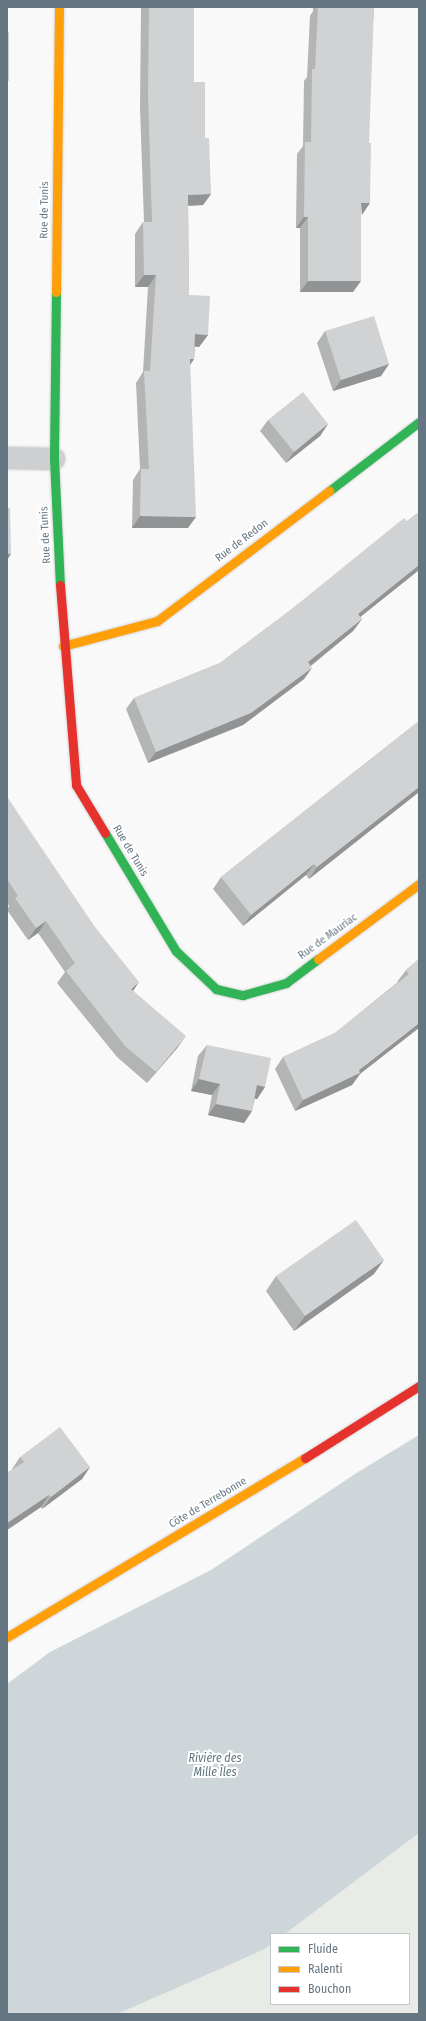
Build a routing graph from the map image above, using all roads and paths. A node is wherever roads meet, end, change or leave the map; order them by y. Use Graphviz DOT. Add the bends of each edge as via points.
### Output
graph roads {
  1 [pos="59,7"];
  2 [pos="419,422"];
  3 [pos="7,458"];
  4 [pos="54,459"];
  5 [pos="63,646"];
  6 [pos="419,884"];
  7 [pos="243,995"];
  8 [pos="419,1386"];
  9 [pos="7,1637"];
  1 -- 4 [label="street, Rue de Tunis"];
  2 -- 5 [label="street, Rue de Redon" via="157,621"];
  3 -- 4 [label="street"];
  4 -- 5 [label="street, Rue de Tunis"];
  5 -- 7 [label="street, Rue de Tunis" via="76,785 176,951 216,989"];
  6 -- 7 [label="street, Rue de Mauriac" via="286,983"];
  8 -- 9 [label="street, Côte de Terrebonne" via="334,1441"];
}
